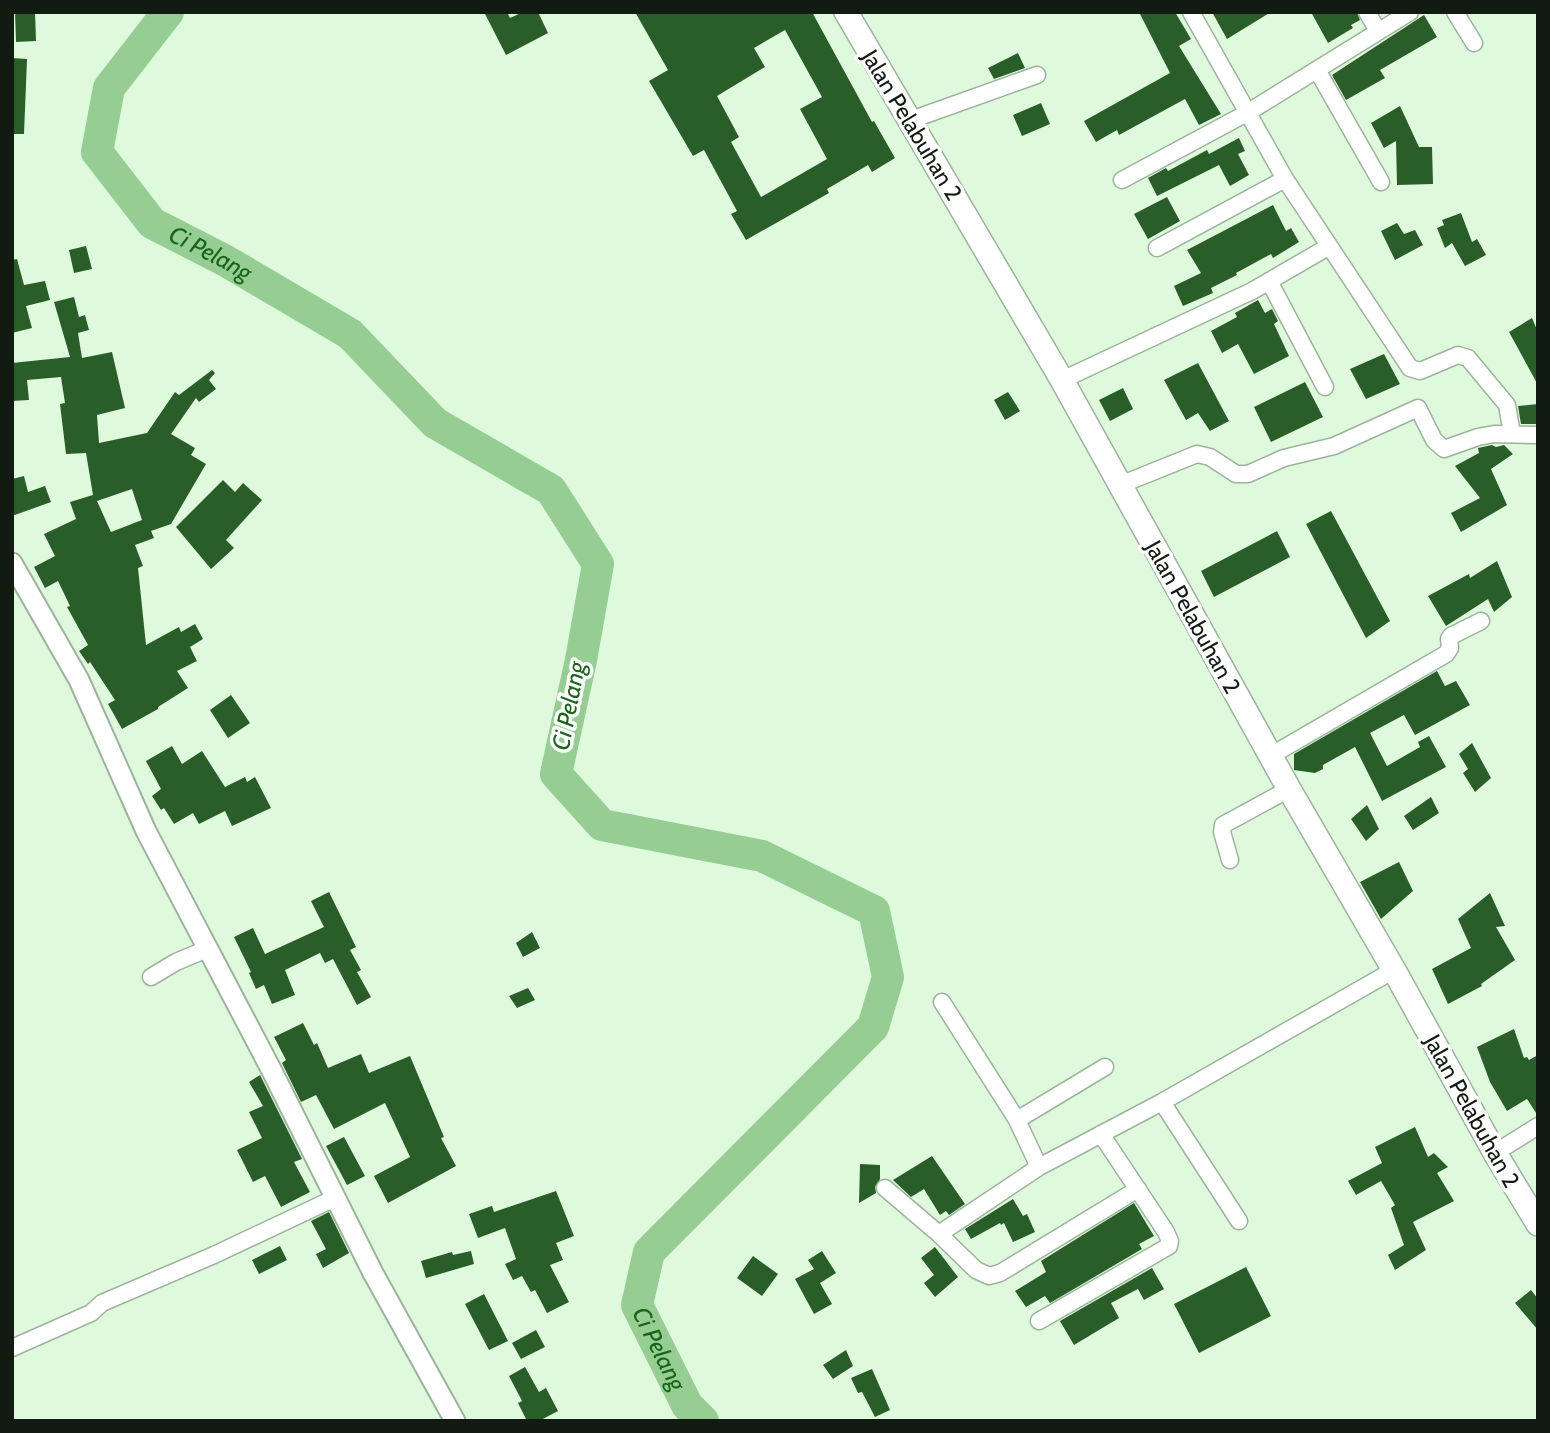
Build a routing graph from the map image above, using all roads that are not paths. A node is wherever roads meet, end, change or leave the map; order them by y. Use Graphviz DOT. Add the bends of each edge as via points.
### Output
graph roads {
  1 [pos="846,12"];
  2 [pos="1191,12"];
  3 [pos="1367,12"];
  4 [pos="1410,12"];
  5 [pos="1455,12"];
  6 [pos="1378,31"];
  7 [pos="1474,43"];
  8 [pos="1317,70"];
  9 [pos="1037,75"];
  10 [pos="1247,113"];
  11 [pos="908,121"];
  12 [pos="1285,179"];
  13 [pos="1122,180"];
  14 [pos="1381,182"];
  15 [pos="1328,247"];
  16 [pos="1157,248"];
  17 [pos="1269,281"];
  18 [pos="1062,380"];
  19 [pos="1325,387"];
  20 [pos="1512,435"];
  21 [pos="1538,435"];
  22 [pos="1120,485"];
  23 [pos="12,563"];
  24 [pos="1481,621"];
  25 [pos="1270,755"];
  26 [pos="1289,789"];
  27 [pos="1230,860"];
  28 [pos="206,949"];
  29 [pos="1394,970"];
  30 [pos="151,977"];
  31 [pos="942,1002"];
  32 [pos="1105,1067"];
  33 [pos="1162,1101"];
  34 [pos="1017,1120"];
  35 [pos="1538,1126"];
  36 [pos="1101,1134"];
  37 [pos="1495,1153"];
  38 [pos="1039,1167"];
  39 [pos="885,1188"];
  40 [pos="1138,1189"];
  41 [pos="335,1198"];
  42 [pos="1239,1221"];
  43 [pos="1538,1224"];
  44 [pos="939,1234"];
  45 [pos="1039,1321"];
  46 [pos="12,1348"];
  47 [pos="455,1421"];
  1 -- 11 [label="main road, Jalan Pelabuhan 2"];
  2 -- 10 [label="street"];
  3 -- 6 [label="street"];
  4 -- 6 [label="street"];
  5 -- 7 [label="street"];
  6 -- 8 [label="street"];
  8 -- 10 [label="street"];
  8 -- 14 [label="street"];
  9 -- 11 [label="street"];
  10 -- 12 [label="street"];
  10 -- 13 [label="street"];
  11 -- 18 [label="main road, Jalan Pelabuhan 2"];
  12 -- 15 [label="street"];
  12 -- 16 [label="street"];
  15 -- 17 [label="street"];
  15 -- 20 [label="street" via="1409,368 1420,371 1458,355 1468,358 1507,405"];
  17 -- 18 [label="street"];
  17 -- 19 [label="street"];
  18 -- 22 [label="main road, Jalan Pelabuhan 2"];
  20 -- 21 [label="street"];
  20 -- 22 [label="street" via="1478,437 1444,449 1434,440 1418,408 1334,446 1284,458 1248,474 1236,474 1197,454"];
  22 -- 25 [label="main road, Jalan Pelabuhan 2"];
  23 -- 28 [label="street" via="79,680 146,831"];
  24 -- 25 [label="street" via="1451,636 1446,654"];
  25 -- 26 [label="main road, Jalan Pelabuhan 2"];
  26 -- 27 [label="street" via="1223,825"];
  26 -- 29 [label="main road, Jalan Pelabuhan 2"];
  28 -- 30 [label="street"];
  28 -- 41 [label="street"];
  29 -- 33 [label="street"];
  29 -- 37 [label="main road, Jalan Pelabuhan 2"];
  31 -- 34 [label="street"];
  32 -- 34 [label="street"];
  33 -- 36 [label="street"];
  33 -- 42 [label="street"];
  34 -- 38 [label="street"];
  35 -- 37 [label="street"];
  36 -- 38 [label="street"];
  36 -- 40 [label="street"];
  37 -- 43 [label="main road, Jalan Pelabuhan 2"];
  38 -- 44 [label="street"];
  39 -- 44 [label="street"];
  40 -- 44 [label="street" via="995,1276 976,1270"];
  40 -- 45 [label="street" via="1166,1233 1169,1246"];
  41 -- 46 [label="street"];
  41 -- 47 [label="street"];
}
